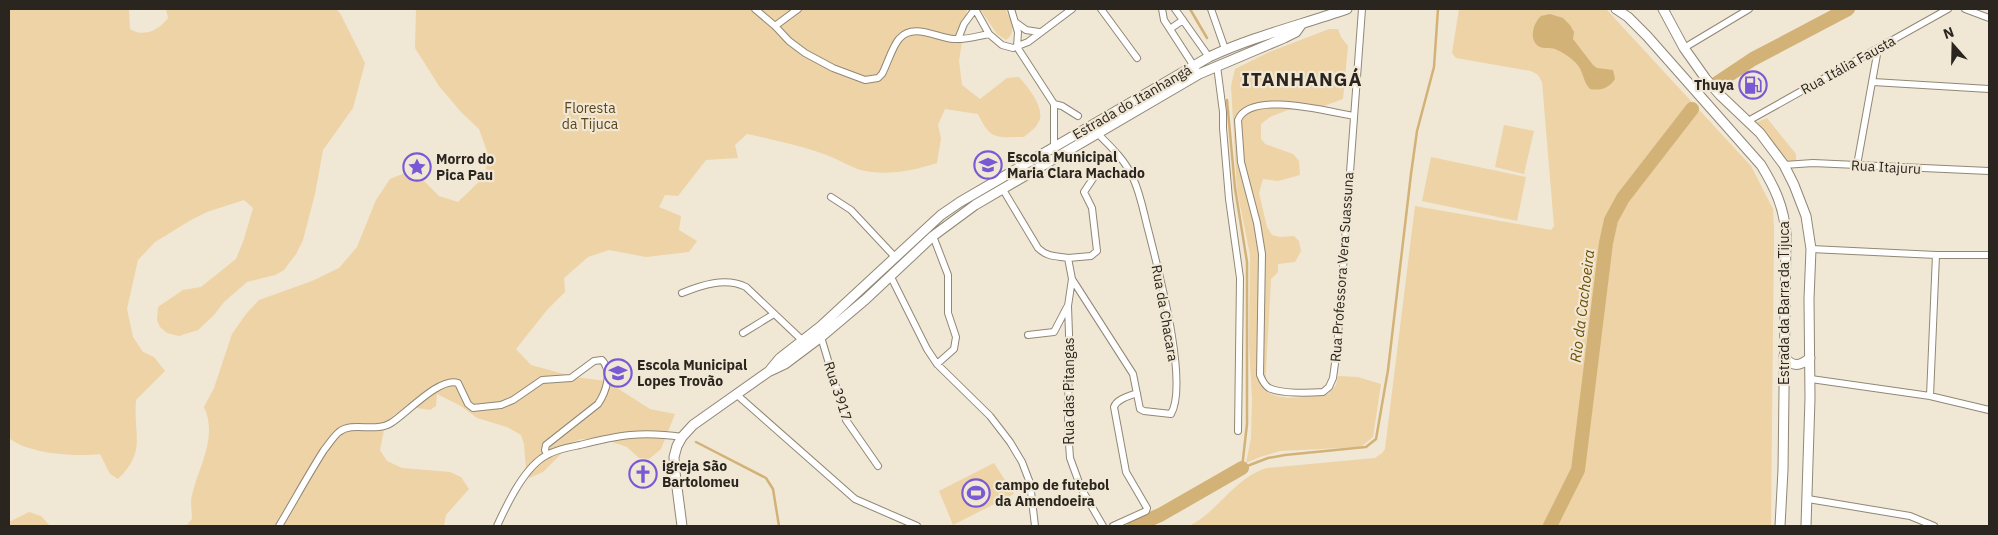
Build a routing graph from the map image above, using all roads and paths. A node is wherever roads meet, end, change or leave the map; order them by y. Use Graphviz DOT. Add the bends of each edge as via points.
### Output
graph roads {
  1 [pos="755,9"];
  2 [pos="798,9"];
  3 [pos="975,9"];
  4 [pos="1011,9"];
  5 [pos="1072,9"];
  6 [pos="1101,9"];
  7 [pos="1162,9"];
  8 [pos="1175,9"];
  9 [pos="1211,9"];
  10 [pos="1347,9"];
  11 [pos="1362,9"];
  12 [pos="1616,9"];
  13 [pos="1663,9"];
  14 [pos="1749,9"];
  15 [pos="1948,9"];
  16 [pos="1965,9"];
  17 [pos="1626,13"];
  18 [pos="1989,18"];
  19 [pos="1183,20"];
  20 [pos="1016,22"];
  21 [pos="1301,25"];
  22 [pos="775,26"];
  23 [pos="1170,29"];
  24 [pos="1038,32"];
  25 [pos="989,34"];
  26 [pos="958,39"];
  27 [pos="1017,47"];
  28 [pos="1684,48"];
  29 [pos="1225,49"];
  30 [pos="1878,49"];
  31 [pos="1209,57"];
  32 [pos="1137,58"];
  33 [pos="1194,66"];
  34 [pos="1217,66"];
  35 [pos="1199,74"];
  36 [pos="1873,82"];
  37 [pos="1989,89"];
  38 [pos="1054,104"];
  39 [pos="1078,116"];
  40 [pos="1354,116"];
  41 [pos="1748,121"];
  42 [pos="1098,134"];
  43 [pos="1054,148"];
  44 [pos="1784,165"];
  45 [pos="1857,165"];
  46 [pos="1989,171"];
  47 [pos="1096,174"];
  48 [pos="1002,188"];
  49 [pos="832,197"];
  50 [pos="933,236"];
  51 [pos="1811,249"];
  52 [pos="1989,255"];
  53 [pos="1936,256"];
  54 [pos="895,257"];
  55 [pos="1068,258"];
  56 [pos="890,275"];
  57 [pos="1072,279"];
  58 [pos="682,293"];
  59 [pos="1068,306"];
  60 [pos="774,314"];
  61 [pos="743,333"];
  62 [pos="1028,335"];
  63 [pos="821,337"];
  64 [pos="803,341"];
  65 [pos="1784,355"];
  66 [pos="1810,358"];
  67 [pos="937,364"];
  68 [pos="768,372"];
  69 [pos="1810,379"];
  70 [pos="1137,393"];
  71 [pos="736,394"];
  72 [pos="1930,396"];
  73 [pos="1989,410"];
  74 [pos="1238,431"];
  75 [pos="682,437"];
  76 [pos="547,455"];
  77 [pos="878,466"];
  78 [pos="1808,498"];
  79 [pos="279,526"];
  80 [pos="498,526"];
  81 [pos="682,526"];
  82 [pos="917,526"];
  83 [pos="1035,526"];
  84 [pos="1103,526"];
  85 [pos="1113,526"];
  86 [pos="1780,526"];
  87 [pos="1806,526"];
  88 [pos="1934,526"];
  1 -- 22 [label="street"];
  2 -- 22 [label="street"];
  3 -- 25 [label="street"];
  3 -- 26 [label="street"];
  4 -- 20 [label="street"];
  5 -- 24 [label="street"];
  6 -- 32 [label="street"];
  7 -- 23 [label="street" via="1162,16"];
  8 -- 19 [label="street"];
  9 -- 29 [label="street"];
  10 -- 21 [label="main road, Estrada do Itanhangá"];
  11 -- 40 [label="street, Rua Professora Vera Suassuna"];
  12 -- 17 [label="main road, Estrada da Barra da Tijuca"];
  13 -- 28 [label="main road, Estrada da Barra da Tijuca"];
  14 -- 28 [label="street"];
  15 -- 30 [label="street, Rua Itália Fausta"];
  16 -- 18 [label="street"];
  17 -- 65 [label="main road, Estrada da Barra da Tijuca" via="1761,165 1775,188 1782,205 1786,234"];
  19 -- 23 [label="street"];
  19 -- 31 [label="street"];
  20 -- 24 [label="street" via="1026,30"];
  20 -- 27 [label="street"];
  21 -- 29 [label="main road, Estrada do Itanhangá"];
  21 -- 34 [label="main road, Estrada do Itanhangá" via="1296,32 1284,38"];
  22 -- 26 [label="street" via="805,53 865,80 882,74 899,39 904,36 924,32"];
  23 -- 33 [label="street"];
  24 -- 27 [label="street"];
  25 -- 26 [label="street"];
  25 -- 27 [label="street" via="1002,45"];
  27 -- 38 [label="street"];
  28 -- 41 [label="main road, Estrada da Barra da Tijuca" via="1720,95"];
  29 -- 31 [label="main road, Estrada do Itanhangá"];
  30 -- 36 [label="street"];
  30 -- 41 [label="street, Rua Itália Fausta"];
  31 -- 33 [label="main road, Estrada do Itanhangá"];
  33 -- 35 [label="street"];
  33 -- 43 [label="main road, Estrada do Itanhangá"];
  34 -- 35 [label="main road, Estrada do Itanhangá"];
  34 -- 74 [label="street" via="1240,278"];
  35 -- 42 [label="main road, Estrada do Itanhangá"];
  36 -- 37 [label="street"];
  36 -- 45 [label="street"];
  38 -- 39 [label="street"];
  38 -- 43 [label="street"];
  40 -- 40 [label="street, Rua Professora Vera Suassuna" via="1333,378 1323,392 1277,390 1268,387 1260,375 1263,269 1257,223 1242,162 1238,120 1245,110 1272,103"];
  41 -- 44 [label="main road, Estrada da Barra da Tijuca"];
  42 -- 48 [label="main road, Estrada do Itanhangá"];
  42 -- 70 [label="street, Rua da Chacara" via="1126,165 1138,190 1174,348 1176,395 1171,414 1140,409"];
  43 -- 54 [label="main road, Estrada do Itanhangá" via="941,215"];
  44 -- 45 [label="street, Rua Itajuru"];
  44 -- 51 [label="main road, Estrada da Barra da Tijuca" via="1806,216"];
  45 -- 46 [label="street, Rua Itajuru"];
  47 -- 55 [label="street" via="1084,192 1092,208 1097,251 1091,256"];
  48 -- 50 [label="main road, Estrada do Itanhangá"];
  48 -- 55 [label="street" via="1038,248 1050,256"];
  49 -- 54 [label="street" via="851,210"];
  50 -- 56 [label="main road, Estrada do Itanhangá"];
  50 -- 67 [label="street" via="948,275 948,313 956,337 954,349"];
  51 -- 53 [label="street"];
  51 -- 66 [label="main road, Estrada da Barra da Tijuca"];
  52 -- 53 [label="street"];
  53 -- 72 [label="street"];
  54 -- 64 [label="main road, Estrada do Itanhangá"];
  55 -- 57 [label="street, Rua da Chacara"];
  56 -- 63 [label="main road, Estrada do Itanhangá"];
  56 -- 67 [label="street"];
  57 -- 59 [label="street, Rua das Pitangas"];
  57 -- 70 [label="street, Rua da Chacara" via="1133,374"];
  58 -- 60 [label="street" via="699,286 729,281 738,283"];
  59 -- 62 [label="street" via="1054,332"];
  59 -- 84 [label="street, Rua das Pitangas" via="1070,458 1081,488"];
  60 -- 61 [label="street"];
  60 -- 64 [label="street"];
  63 -- 68 [label="main road, Estrada do Itanhangá" via="785,364"];
  63 -- 77 [label="street, Rua 3917" via="846,420"];
  64 -- 68 [label="main road, Estrada do Itanhangá" via="780,358"];
  65 -- 66 [label="main road" via="1796,365"];
  65 -- 86 [label="main road, Estrada da Barra da Tijuca" via="1784,470"];
  66 -- 69 [label="main road, Estrada da Barra da Tijuca"];
  67 -- 83 [label="street" via="990,416 1010,442 1030,483"];
  68 -- 71 [label="main road, Estrada do Itanhangá"];
  69 -- 72 [label="street"];
  69 -- 78 [label="main road, Estrada da Barra da Tijuca"];
  70 -- 85 [label="street" via="1115,403 1114,408 1126,472 1147,508"];
  71 -- 75 [label="main road, Estrada do Itanhangá"];
  71 -- 82 [label="street" via="855,499"];
  72 -- 73 [label="street"];
  75 -- 76 [label="street" via="657,433 631,434"];
  75 -- 81 [label="main road, Estrada do Itanhangá" via="674,464"];
  76 -- 79 [label="street" via="546,446 603,397 608,372 602,360 594,361 571,378 542,380 513,400 491,407 473,408 458,383 445,383 390,424 340,431 313,467"];
  76 -- 80 [label="street" via="520,484"];
  78 -- 87 [label="main road, Estrada da Barra da Tijuca"];
  78 -- 88 [label="street" via="1910,516"];
}
